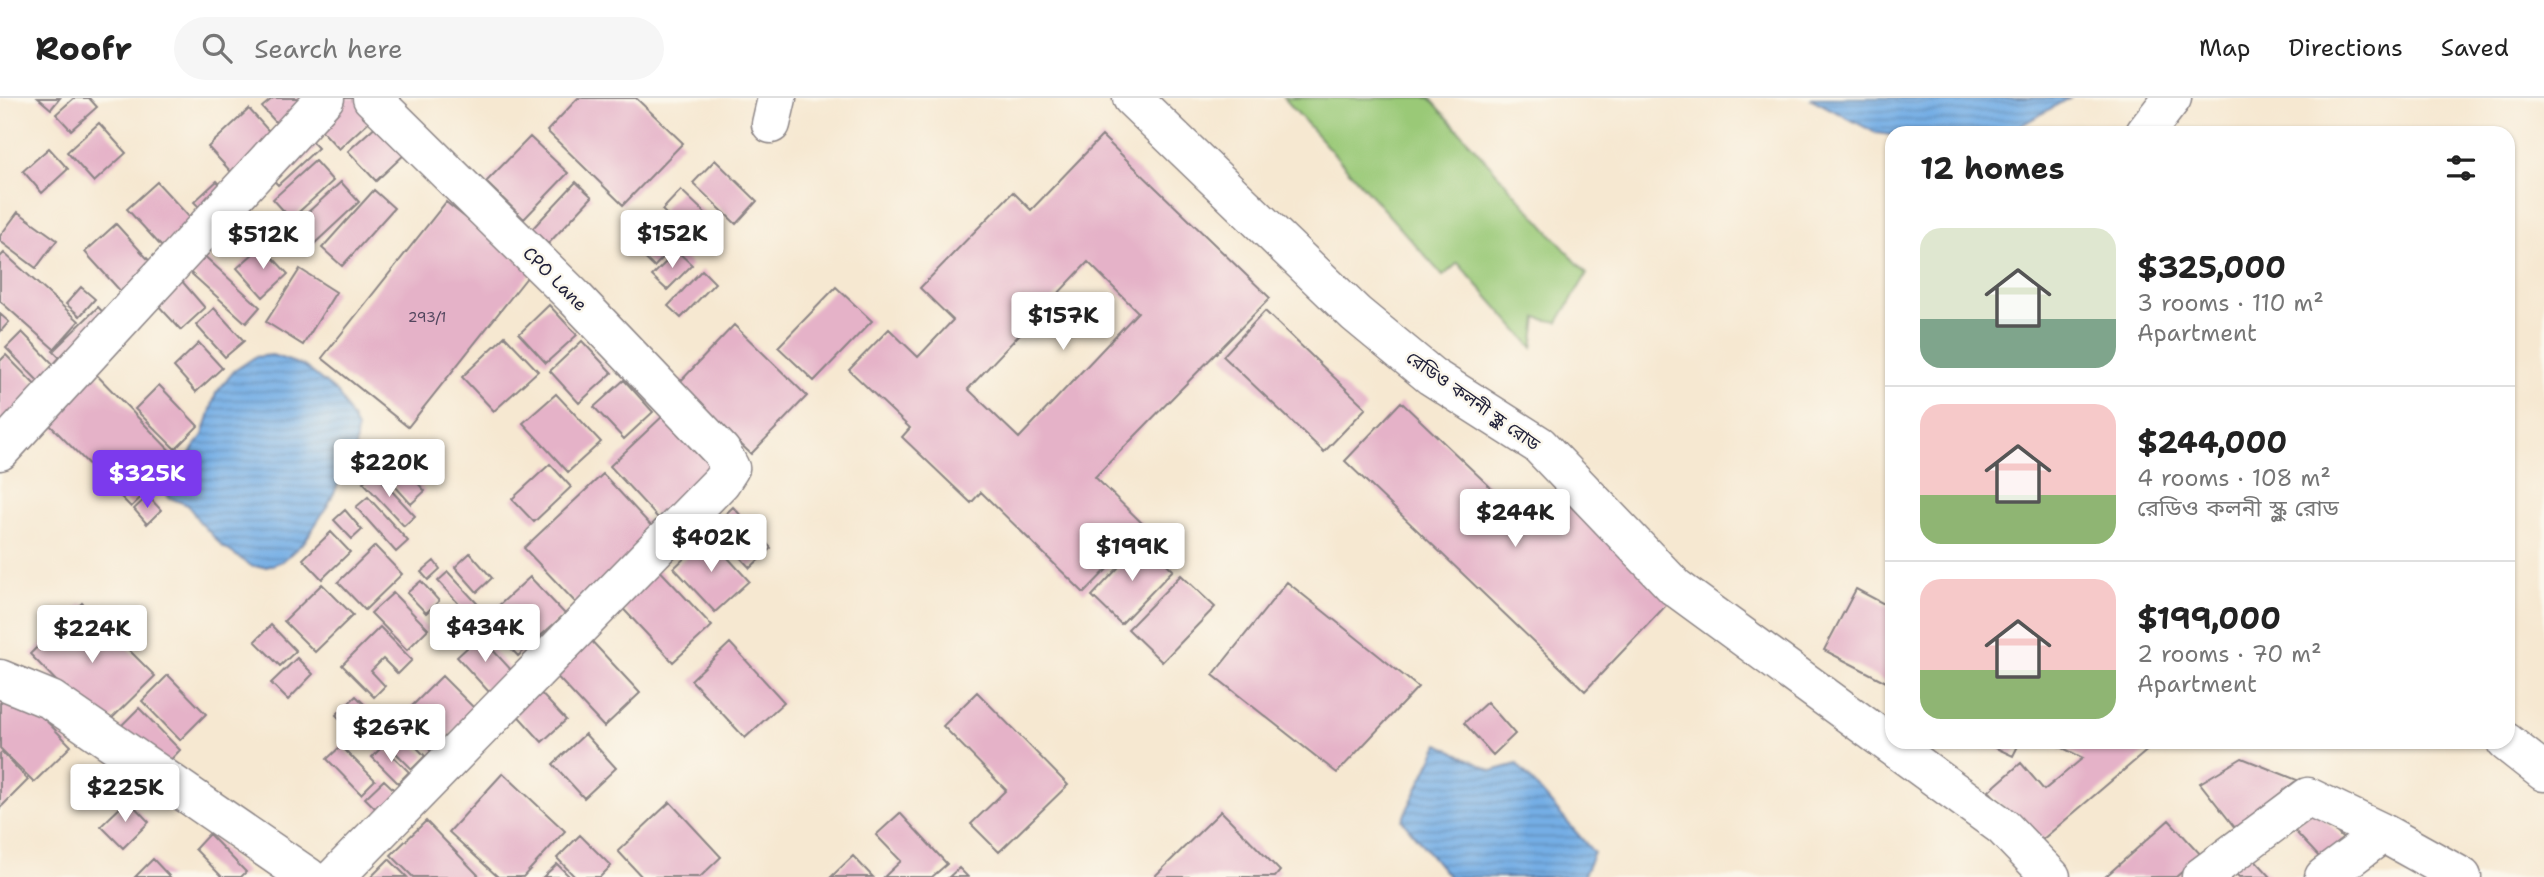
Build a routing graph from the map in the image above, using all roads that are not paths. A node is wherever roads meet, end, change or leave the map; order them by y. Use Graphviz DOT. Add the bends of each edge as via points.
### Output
graph roads {
  1 [pos="325,98"];
  2 [pos="372,98"];
  3 [pos="1132,98"];
  4 [pos="2172,98"];
  5 [pos="2150,126"];
  6 [pos="0,451"];
  7 [pos="0,679"];
  8 [pos="1885,741"];
  9 [pos="1896,749"];
  10 [pos="2515,749"];
  11 [pos="2544,772"];
  12 [pos="2383,833"];
  13 [pos="308,877"];
  14 [pos="335,877"];
  15 [pos="2051,877"];
  16 [pos="2201,877"];
  17 [pos="2324,877"];
  18 [pos="2462,877"];
  1 -- 6 [label="street"];
  2 -- 14 [label="street, CPO Lane" via="574,297 721,451 730,468 722,482"];
  3 -- 8 [label="street, রেডিও কলনী স্কুল রোড" via="1356,314 1431,376 1539,445 1675,587"];
  4 -- 5 [label="street"];
  7 -- 13 [label="street" via="51,700"];
  9 -- 15 [label="street, রেডিও কলনী স্কুল রোড" via="2003,827"];
  10 -- 11 [label="street"];
  12 -- 16 [label="street" via="2308,797"];
  12 -- 17 [label="street"];
  12 -- 18 [label="street"];
}
